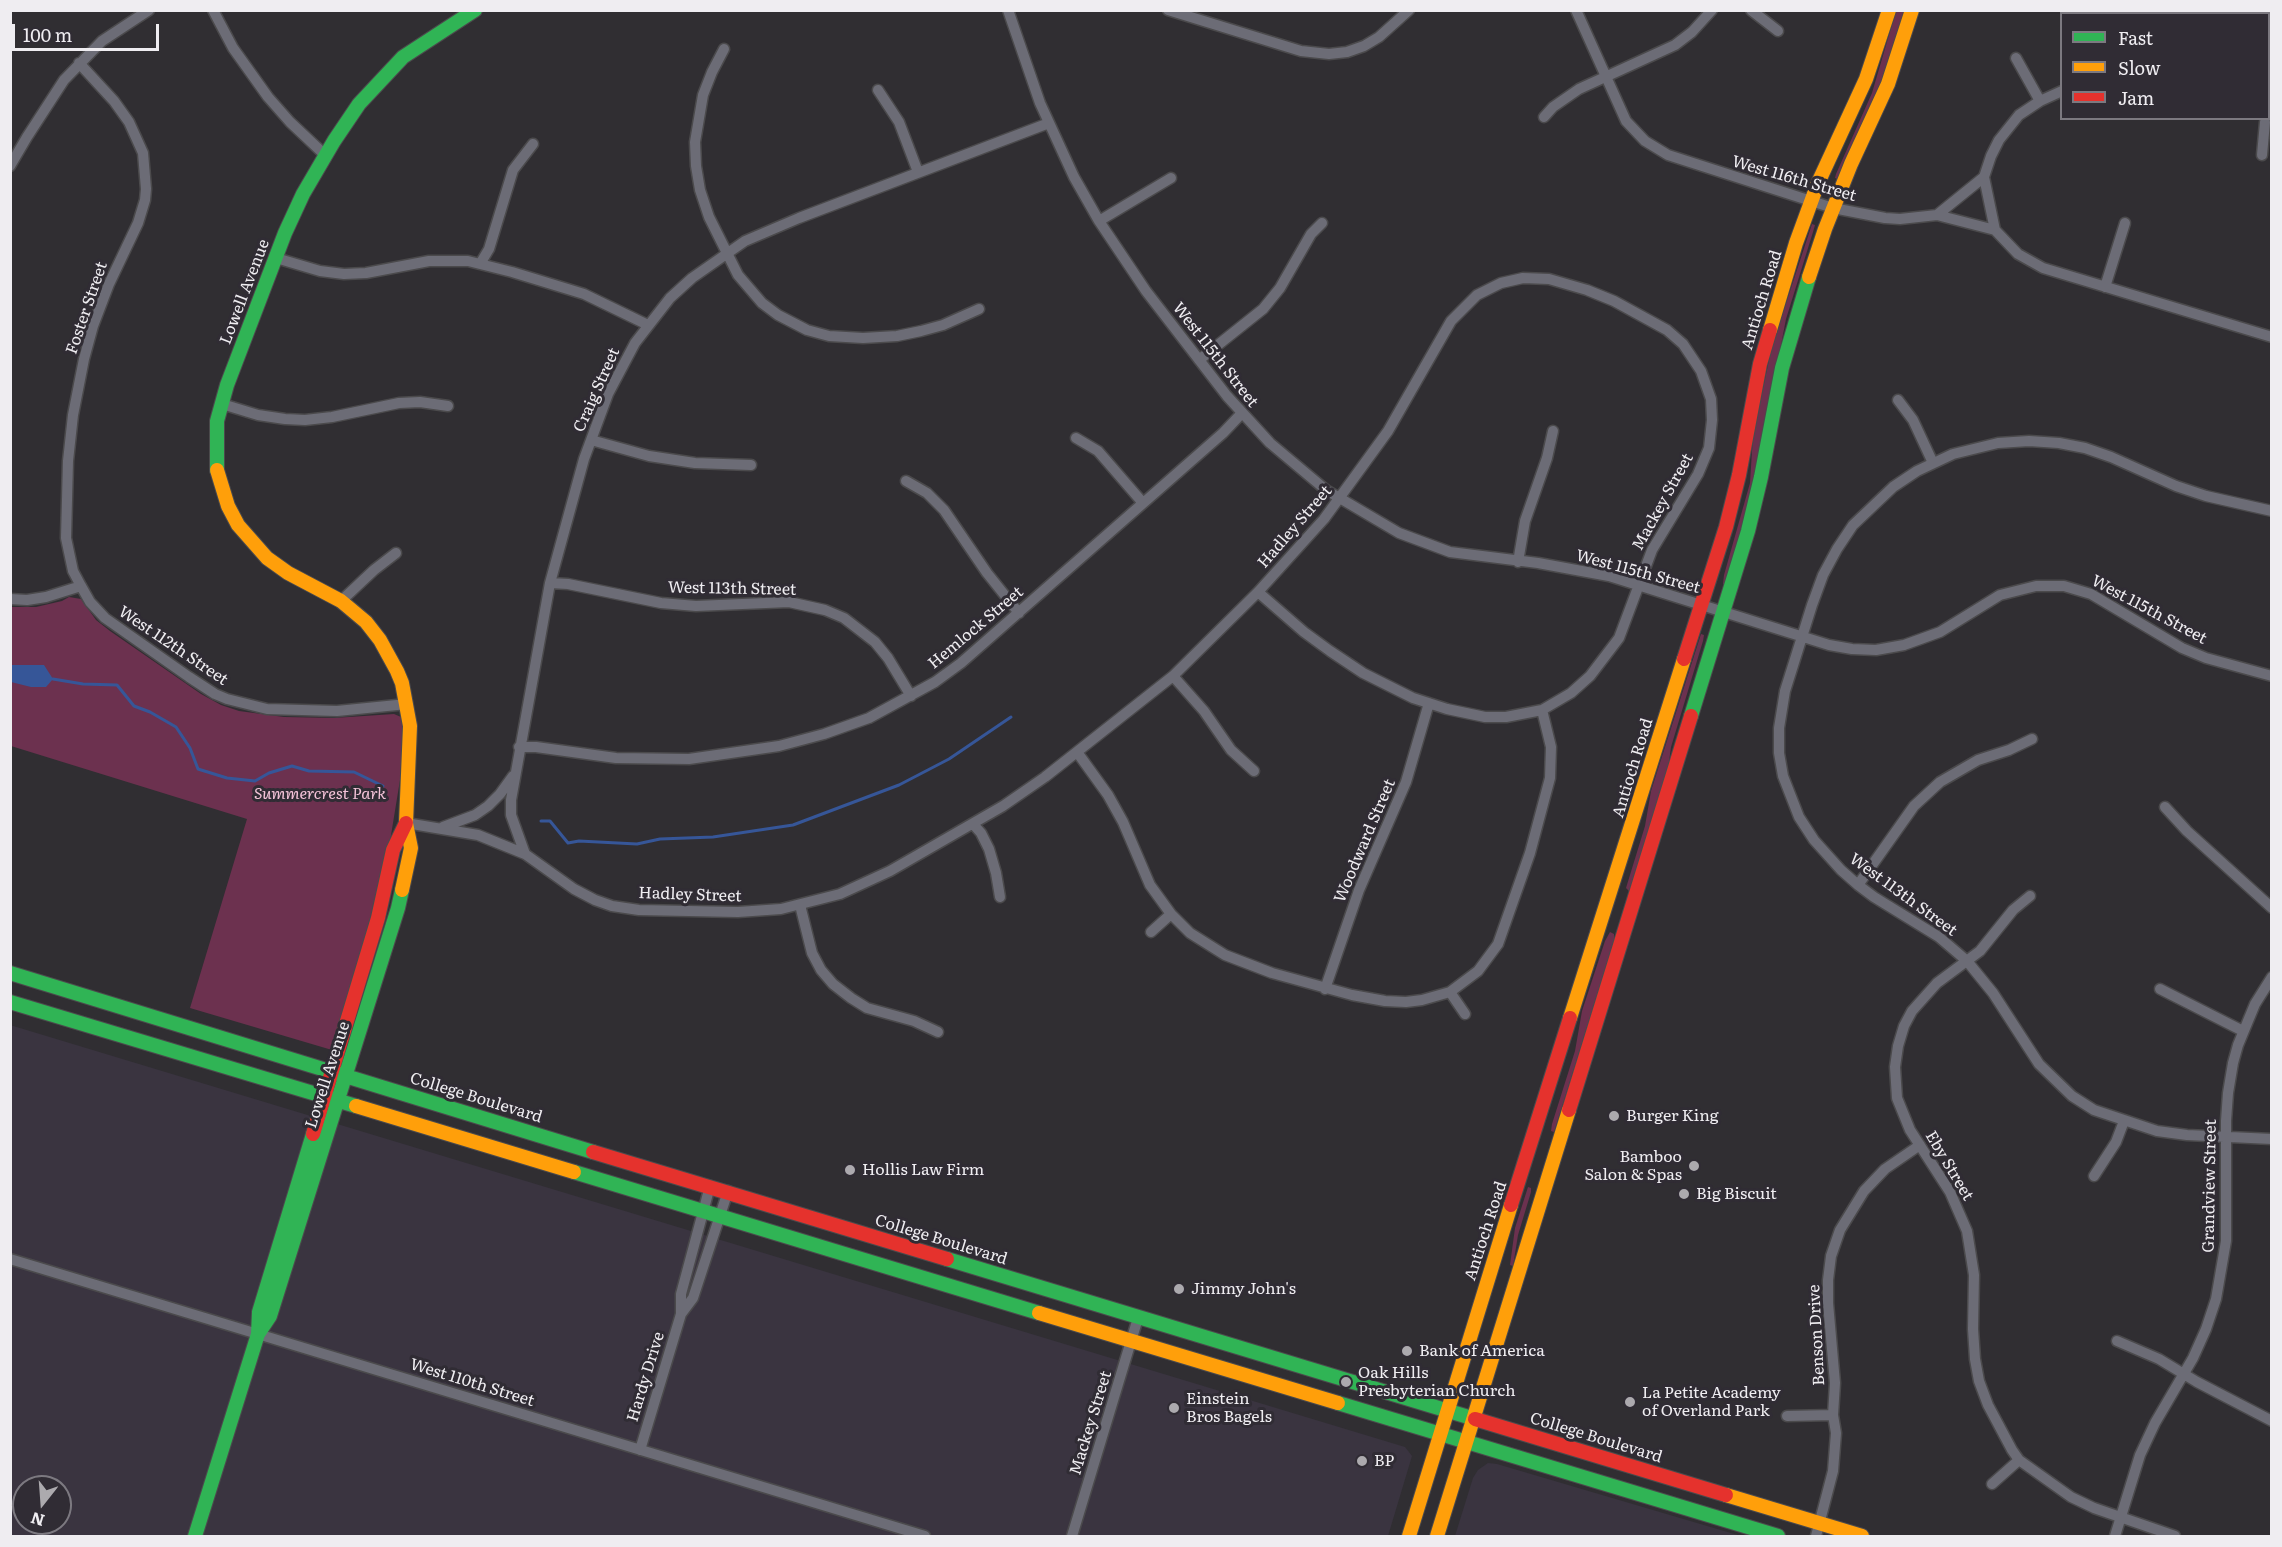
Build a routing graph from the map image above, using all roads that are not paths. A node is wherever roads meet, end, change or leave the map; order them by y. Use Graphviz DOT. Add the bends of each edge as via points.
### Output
graph roads {
  1 [pos="149,10"];
  2 [pos="213,10"];
  3 [pos="475,10"];
  4 [pos="1008,10"];
  5 [pos="1168,10"];
  6 [pos="1410,10"];
  7 [pos="1576,10"];
  8 [pos="1712,10"];
  9 [pos="1751,10"];
  10 [pos="1889,10"];
  11 [pos="1912,10"];
  12 [pos="1778,31"];
  13 [pos="724,49"];
  14 [pos="2016,58"];
  15 [pos="79,63"];
  16 [pos="1605,79"];
  17 [pos="878,90"];
  18 [pos="2060,91"];
  19 [pos="2040,101"];
  20 [pos="1544,117"];
  21 [pos="2268,122"];
  22 [pos="1049,123"];
  23 [pos="533,144"];
  24 [pos="2262,154"];
  25 [pos="325,155"];
  26 [pos="10,166"];
  27 [pos="918,172"];
  28 [pos="1984,177"];
  29 [pos="1172,178"];
  30 [pos="1811,202"];
  31 [pos="1833,208"];
  32 [pos="1937,215"];
  33 [pos="1100,221"];
  34 [pos="1322,223"];
  35 [pos="2125,223"];
  36 [pos="1995,230"];
  37 [pos="726,253"];
  38 [pos="276,258"];
  39 [pos="480,264"];
  40 [pos="2105,287"];
  41 [pos="1614,301"];
  42 [pos="979,309"];
  43 [pos="648,325"];
  44 [pos="2271,337"];
  45 [pos="1199,360"];
  46 [pos="1898,400"];
  47 [pos="222,404"];
  48 [pos="448,406"];
  49 [pos="1242,413"];
  50 [pos="1553,431"];
  51 [pos="1076,438"];
  52 [pos="591,440"];
  53 [pos="1933,463"];
  54 [pos="750,465"];
  55 [pos="906,481"];
  56 [pos="1340,498"];
  57 [pos="1143,503"];
  58 [pos="2271,511"];
  59 [pos="396,553"];
  60 [pos="1518,562"];
  61 [pos="550,583"];
  62 [pos="1639,585"];
  63 [pos="81,586"];
  64 [pos="1258,592"];
  65 [pos="10,600"];
  66 [pos="341,601"];
  67 [pos="1702,604"];
  68 [pos="1723,610"];
  69 [pos="1018,613"];
  70 [pos="1802,636"];
  71 [pos="1173,676"];
  72 [pos="2271,676"];
  73 [pos="911,696"];
  74 [pos="1429,703"];
  75 [pos="407,704"];
  76 [pos="1542,710"];
  77 [pos="2032,739"];
  78 [pos="519,747"];
  79 [pos="1077,752"];
  80 [pos="1254,771"];
  81 [pos="514,774"];
  82 [pos="2165,807"];
  83 [pos="405,823"];
  84 [pos="973,824"];
  85 [pos="442,828"];
  86 [pos="525,854"];
  87 [pos="1858,885"];
  88 [pos="2030,896"];
  89 [pos="1000,897"];
  90 [pos="800,905"];
  91 [pos="2271,908"];
  92 [pos="1171,914"];
  93 [pos="1151,932"];
  94 [pos="1966,961"];
  95 [pos="12,977"];
  96 [pos="2271,977"];
  97 [pos="1325,989"];
  98 [pos="2160,989"];
  99 [pos="1450,992"];
  100 [pos="10,1002"];
  101 [pos="1465,1014"];
  102 [pos="2243,1031"];
  103 [pos="938,1032"];
  104 [pos="338,1075"];
  105 [pos="331,1099"];
  106 [pos="2124,1121"];
  107 [pos="2227,1137"];
  108 [pos="2271,1139"];
  109 [pos="1920,1145"];
  110 [pos="2094,1176"];
  111 [pos="710,1186"];
  112 [pos="728,1191"];
  113 [pos="702,1211"];
  114 [pos="719,1216"];
  115 [pos="10,1259"];
  116 [pos="681,1314"];
  117 [pos="1138,1318"];
  118 [pos="258,1334"];
  119 [pos="2117,1341"];
  120 [pos="1131,1342"];
  121 [pos="2184,1374"];
  122 [pos="1448,1410"];
  123 [pos="1833,1415"];
  124 [pos="1787,1416"];
  125 [pos="1474,1418"];
  126 [pos="2271,1421"];
  127 [pos="1440,1435"];
  128 [pos="1466,1443"];
  129 [pos="640,1450"];
  130 [pos="2019,1460"];
  131 [pos="1992,1484"];
  132 [pos="2121,1518"];
  133 [pos="1817,1530"];
  134 [pos="195,1536"];
  135 [pos="925,1536"];
  136 [pos="1072,1536"];
  137 [pos="1409,1536"];
  138 [pos="1437,1536"];
  139 [pos="1778,1536"];
  140 [pos="1862,1536"];
  141 [pos="2115,1536"];
  142 [pos="2175,1536"];
  1 -- 15 [label="street" via="102,41"];
  2 -- 25 [label="street" via="232,48 267,97"];
  3 -- 25 [label="main road, Lowell Avenue" via="403,57 359,104"];
  4 -- 22 [label="street, West 115th Street"];
  5 -- 6 [label="street" via="1301,51 1329,54 1364,46"];
  7 -- 16 [label="street, West 116th Street"];
  8 -- 16 [label="street" via="1675,45"];
  9 -- 12 [label="street"];
  10 -- 30 [label="main road, Antioch Road" via="1866,79"];
  11 -- 31 [label="main road" via="1878,108"];
  13 -- 37 [label="street" via="703,95 695,142 700,190"];
  14 -- 19 [label="street"];
  15 -- 26 [label="street" via="53,95"];
  15 -- 63 [label="street, Foster Street" via="129,122 146,165 145,200 93,326 73,415 66,538 71,565"];
  16 -- 20 [label="street" via="1579,89"];
  16 -- 30 [label="street, West 116th Street" via="1626,121 1652,146 1686,163"];
  17 -- 27 [label="street" via="899,122"];
  18 -- 19 [label="street"];
  19 -- 28 [label="street" via="2008,127"];
  21 -- 24 [label="street"];
  22 -- 27 [label="street, Craig Street"];
  22 -- 33 [label="street, West 115th Street"];
  23 -- 39 [label="street" via="513,170 489,249"];
  25 -- 38 [label="main road, Lowell Avenue" via="303,194"];
  27 -- 37 [label="street, Craig Street" via="760,234"];
  28 -- 32 [label="street"];
  28 -- 36 [label="street"];
  29 -- 33 [label="street"];
  30 -- 31 [label="street, West 116th Street"];
  30 -- 67 [label="main road, Antioch Road" via="1766,342 1734,500"];
  31 -- 32 [label="street, West 116th Street" via="1885,218"];
  31 -- 68 [label="main road" via="1782,368 1755,503"];
  32 -- 36 [label="street, West 116th Street"];
  33 -- 45 [label="street, West 115th Street" via="1146,291"];
  34 -- 45 [label="street" via="1263,309"];
  35 -- 40 [label="street"];
  36 -- 40 [label="street" via="2032,263"];
  37 -- 42 [label="street" via="743,282 762,303 797,326 829,336 897,336 943,325"];
  37 -- 43 [label="street, Craig Street" via="670,298"];
  38 -- 39 [label="street" via="344,274 429,261"];
  38 -- 47 [label="main road, Lowell Avenue"];
  39 -- 43 [label="street" via="584,294"];
  40 -- 44 [label="street"];
  41 -- 56 [label="street, Hadley Street" via="1539,278 1509,281 1477,296 1450,321 1388,430"];
  41 -- 62 [label="street, Mackey Street" via="1658,324 1683,344 1701,371 1712,410 1705,458 1652,550"];
  43 -- 52 [label="street, Craig Street" via="621,367"];
  45 -- 49 [label="street, West 115th Street"];
  46 -- 53 [label="street" via="1913,420"];
  47 -- 48 [label="street" via="258,415 306,420 399,403"];
  47 -- 66 [label="main road, Lowell Avenue" via="217,421 216,465 238,525 267,558"];
  49 -- 56 [label="street, West 115th Street" via="1295,465"];
  49 -- 57 [label="street, Hemlock Street"];
  50 -- 60 [label="street" via="1525,521"];
  51 -- 57 [label="street" via="1098,451"];
  52 -- 54 [label="street" via="649,456"];
  52 -- 61 [label="street, Craig Street"];
  53 -- 58 [label="street, West 113th Street" via="1998,443 2059,443 2111,457 2206,496"];
  53 -- 70 [label="street, West 113th Street" via="1893,487 1853,525 1823,574"];
  55 -- 69 [label="street" via="936,502"];
  56 -- 60 [label="street, West 115th Street" via="1421,543 1473,557"];
  56 -- 64 [label="street, Hadley Street"];
  57 -- 69 [label="street, Hemlock Street"];
  59 -- 66 [label="street"];
  60 -- 62 [label="street, West 115th Street" via="1586,571"];
  61 -- 73 [label="street, West 113th Street" via="661,603 696,606 789,602 825,610 844,618 875,642"];
  61 -- 78 [label="street, Craig Street"];
  62 -- 67 [label="street, West 115th Street"];
  62 -- 76 [label="street, Mackey Street" via="1619,638 1604,660 1571,693"];
  63 -- 65 [label="street" via="46,597"];
  63 -- 75 [label="street, West 112th Street" via="105,618 227,699 267,709 337,711"];
  64 -- 71 [label="street, Hadley Street"];
  64 -- 74 [label="street, Mackey Street" via="1304,632 1363,673"];
  66 -- 75 [label="main road, Lowell Avenue" via="381,640 398,671"];
  67 -- 68 [label="street, West 115th Street"];
  67 -- 122 [label="main road, Antioch Road"];
  68 -- 70 [label="street, West 115th Street"];
  68 -- 125 [label="main road"];
  69 -- 73 [label="street, Hemlock Street" via="961,663"];
  70 -- 72 [label="street, West 115th Street" via="1852,649 1893,648 1927,638 2000,595 2055,585 2091,594 2182,648"];
  70 -- 87 [label="street, West 113th Street" via="1780,720 1783,776 1794,808 1814,840"];
  71 -- 79 [label="street, Hadley Street"];
  71 -- 80 [label="street" via="1232,750"];
  73 -- 78 [label="street, Hemlock Street" via="869,718 824,734 729,755 616,758"];
  74 -- 76 [label="street, Mackey Street" via="1485,717"];
  74 -- 97 [label="street, Woodward Street" via="1406,782 1359,890"];
  75 -- 83 [label="main road, Lowell Avenue" via="410,753"];
  76 -- 99 [label="street" via="1551,747 1551,768 1530,853 1498,944 1478,971"];
  77 -- 87 [label="street" via="1978,760 1940,782 1914,806"];
  78 -- 81 [label="street, Craig Street"];
  79 -- 84 [label="street, Hadley Street"];
  79 -- 92 [label="street" via="1108,795 1150,885"];
  81 -- 85 [label="street, Craig Street" via="488,806"];
  81 -- 86 [label="street, Craig Street" via="511,814"];
  82 -- 91 [label="street"];
  83 -- 85 [label="street, Hadley Street"];
  83 -- 104 [label="main road, Lowell Avenue" via="411,848 401,898"];
  84 -- 89 [label="street" via="989,849"];
  84 -- 90 [label="street, Hadley Street" via="871,882"];
  85 -- 86 [label="street, Hadley Street" via="478,835"];
  86 -- 90 [label="street, Hadley Street" via="574,889 612,906 729,913"];
  87 -- 94 [label="street, West 113th Street" via="1939,937"];
  88 -- 94 [label="street, Eby Street"];
  90 -- 103 [label="street" via="812,953 833,984 867,1008"];
  92 -- 93 [label="street"];
  92 -- 97 [label="street" via="1190,933 1225,955"];
  94 -- 106 [label="street, West 113th Street" via="2055,1082 2094,1110"];
  94 -- 109 [label="street, Eby Street" via="1925,995 1904,1026 1898,1046 1897,1098"];
  95 -- 104 [label="main road, College Boulevard"];
  96 -- 102 [label="street, Grandview Street"];
  97 -- 99 [label="street" via="1406,1002"];
  98 -- 102 [label="street"];
  99 -- 101 [label="street"];
  100 -- 105 [label="main road"];
  102 -- 107 [label="street, Grandview Street" via="2228,1093"];
  104 -- 105 [label="main road, Lowell Avenue"];
  104 -- 111 [label="main road, College Boulevard"];
  105 -- 113 [label="main road"];
  105 -- 118 [label="main road, Lowell Avenue" via="270,1316"];
  106 -- 107 [label="street, West 113th Street" via="2167,1132"];
  106 -- 110 [label="street" via="2116,1142"];
  107 -- 108 [label="street, West 113th Street"];
  107 -- 121 [label="street, Grandview Street" via="2223,1265 2206,1329"];
  109 -- 123 [label="street, Benson Drive" via="1864,1191 1840,1230 1831,1256 1828,1303 1835,1383"];
  109 -- 130 [label="street, Eby Street" via="1950,1191 1967,1231 1979,1381"];
  111 -- 112 [label="main road, College Boulevard"];
  111 -- 113 [label="street, Hardy Drive"];
  112 -- 114 [label="street, Hardy Drive"];
  112 -- 117 [label="main road, College Boulevard"];
  113 -- 114 [label="main road"];
  113 -- 116 [label="street, Hardy Drive" via="681,1294"];
  114 -- 116 [label="street, Hardy Drive" via="693,1298"];
  114 -- 120 [label="main road"];
  115 -- 118 [label="street, West 110th Street"];
  116 -- 129 [label="street, Hardy Drive"];
  117 -- 120 [label="street, Mackey Street"];
  117 -- 122 [label="main road, College Boulevard"];
  118 -- 129 [label="street, West 110th Street"];
  118 -- 134 [label="main road, Lowell Avenue"];
  119 -- 121 [label="street"];
  120 -- 127 [label="main road"];
  120 -- 136 [label="street, Mackey Street"];
  121 -- 126 [label="street"];
  121 -- 132 [label="street, Grandview Street" via="2145,1444"];
  122 -- 125 [label="main road, College Boulevard"];
  122 -- 127 [label="main road, Antioch Road"];
  123 -- 124 [label="street"];
  123 -- 133 [label="street, Benson Drive" via="1833,1471"];
  125 -- 128 [label="main road"];
  125 -- 133 [label="main road, College Boulevard"];
  127 -- 128 [label="main road"];
  127 -- 137 [label="main road, Antioch Road"];
  128 -- 138 [label="main road"];
  128 -- 139 [label="main road"];
  129 -- 135 [label="street, West 110th Street"];
  130 -- 131 [label="street"];
  130 -- 132 [label="street" via="2072,1497"];
  132 -- 141 [label="street, Grandview Street"];
  132 -- 142 [label="street"];
  133 -- 140 [label="main road, College Boulevard"];
}
